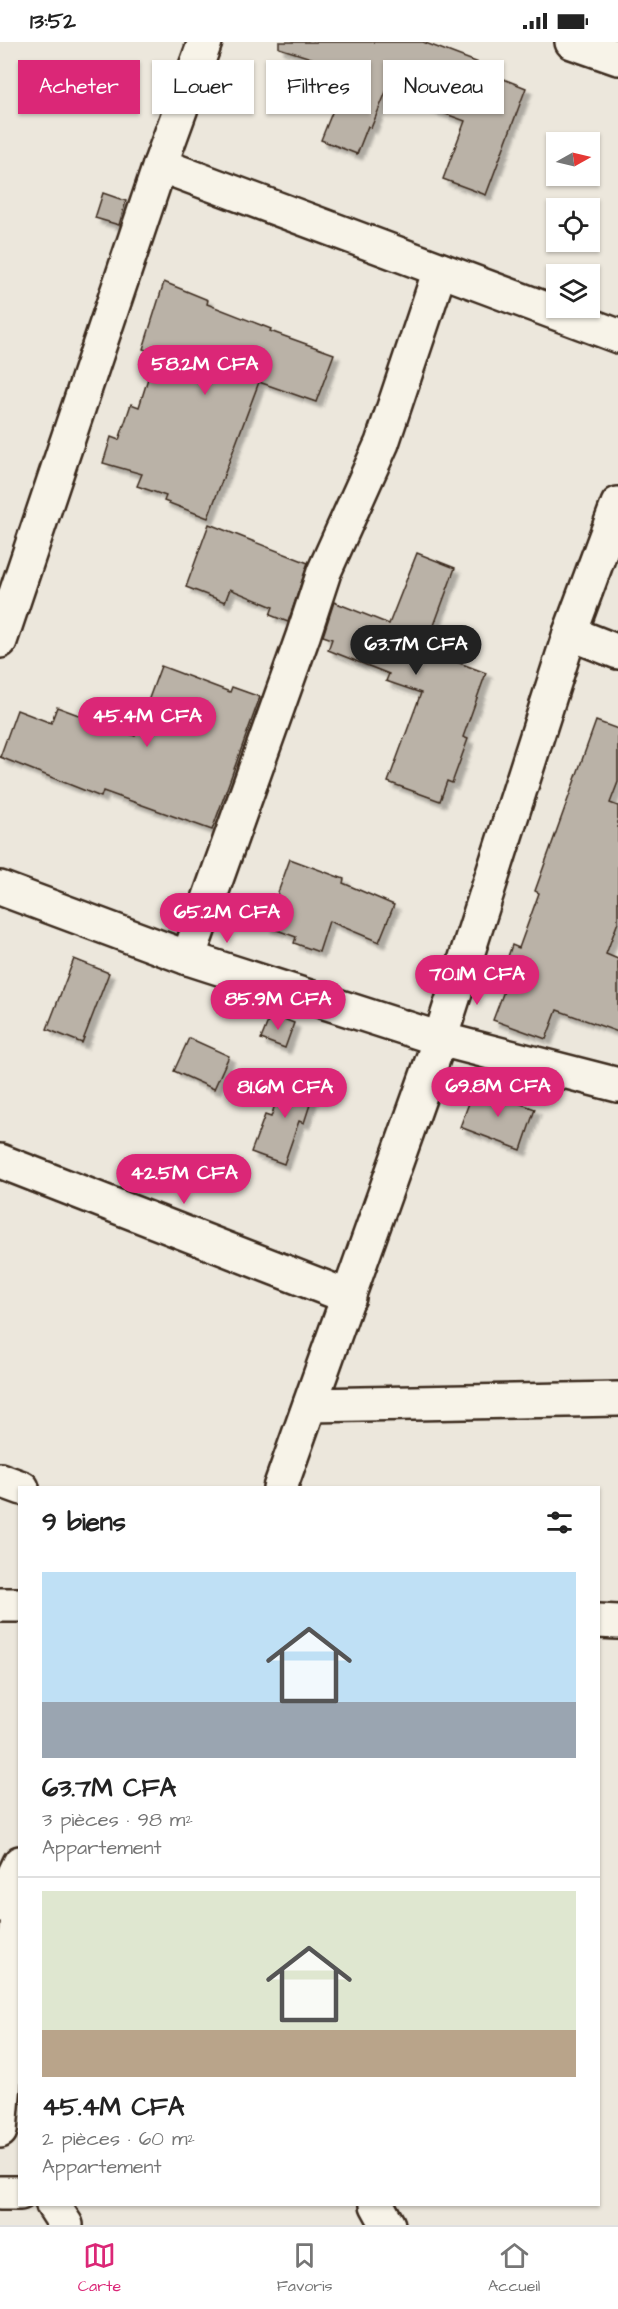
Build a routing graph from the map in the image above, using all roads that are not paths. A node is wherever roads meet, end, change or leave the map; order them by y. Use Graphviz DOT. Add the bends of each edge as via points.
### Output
graph roads {
  1 [pos="205,42"];
  2 [pos="572,42"];
  3 [pos="618,58"];
  4 [pos="160,165"];
  5 [pos="440,270"];
  6 [pos="618,336"];
  7 [pos="618,504"];
  8 [pos="570,633"];
  9 [pos="0,641"];
  10 [pos="618,652"];
  11 [pos="0,888"];
  12 [pos="188,958"];
  13 [pos="440,1039"];
  14 [pos="618,1085"];
  15 [pos="0,1161"];
  16 [pos="349,1297"];
  17 [pos="618,1399"];
  18 [pos="310,1405"];
  19 [pos="0,1480"];
  20 [pos="281,1486"];
  21 [pos="18,1487"];
  22 [pos="0,1605"];
  23 [pos="18,1605"];
  24 [pos="600,1621"];
  25 [pos="618,1622"];
  26 [pos="18,1867"];
  27 [pos="0,1905"];
  28 [pos="18,1915"];
  29 [pos="0,2131"];
  30 [pos="0,2193"];
  31 [pos="18,2193"];
  32 [pos="54,2206"];
  33 [pos="378,2206"];
  34 [pos="66,2225"];
  35 [pos="388,2225"];
  1 -- 4 [label="street"];
  2 -- 3 [label="street"];
  4 -- 5 [label="street"];
  4 -- 9 [label="street"];
  5 -- 6 [label="street"];
  5 -- 12 [label="street" via="382,443 324,572"];
  7 -- 8 [label="street"];
  8 -- 10 [label="street"];
  8 -- 13 [label="street"];
  11 -- 12 [label="street"];
  12 -- 13 [label="street"];
  13 -- 14 [label="street"];
  13 -- 16 [label="street"];
  15 -- 16 [label="street"];
  16 -- 18 [label="street"];
  17 -- 18 [label="street"];
  18 -- 20 [label="street"];
  19 -- 21 [label="street"];
  22 -- 23 [label="street"];
  24 -- 25 [label="street"];
  26 -- 27 [label="street"];
  28 -- 29 [label="street"];
  30 -- 31 [label="street"];
  32 -- 34 [label="street"];
  33 -- 35 [label="street"];
}
